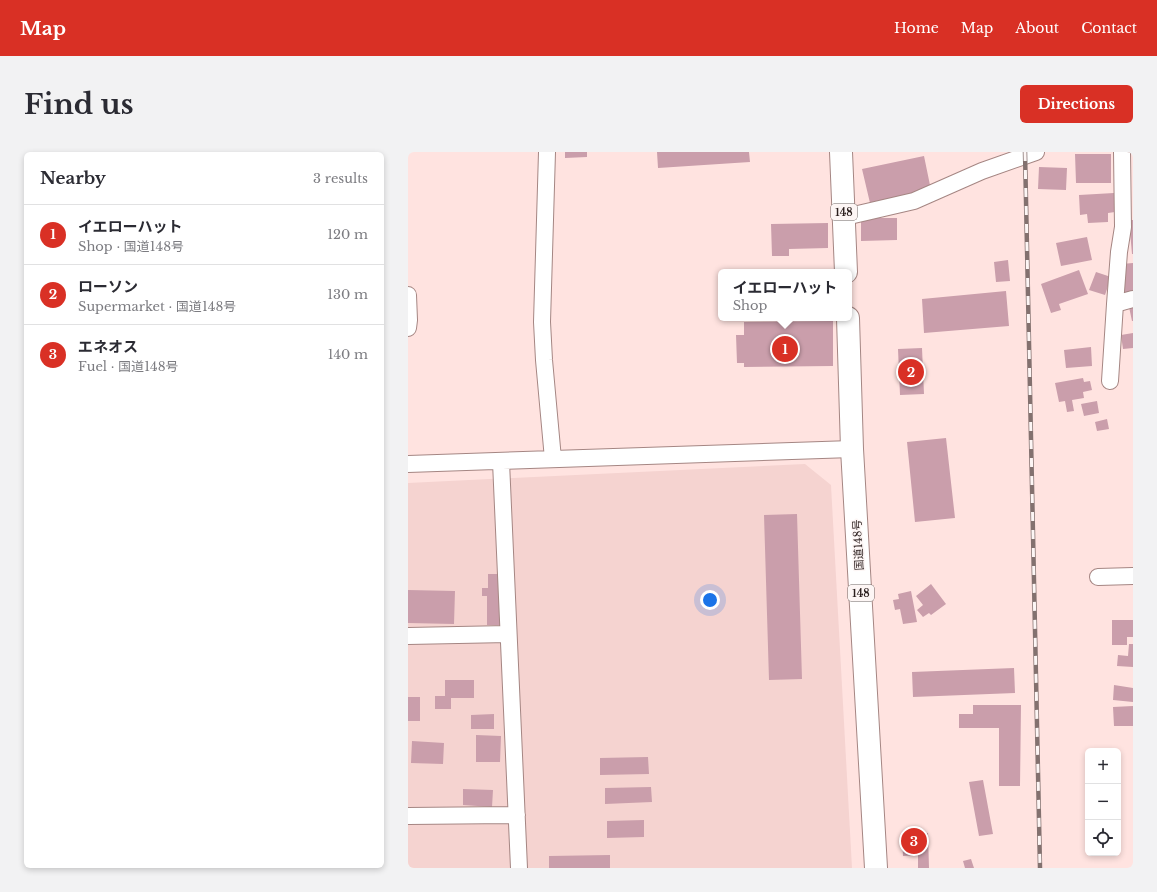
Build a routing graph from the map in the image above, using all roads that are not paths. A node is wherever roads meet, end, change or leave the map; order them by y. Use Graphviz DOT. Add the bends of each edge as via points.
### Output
graph roads {
  1 [pos="547,152"];
  2 [pos="841,152"];
  3 [pos="1036,152"];
  4 [pos="1122,152"];
  5 [pos="844,217"];
  6 [pos="846,269"];
  7 [pos="408,295"];
  8 [pos="1133,299"];
  9 [pos="1115,304"];
  10 [pos="848,321"];
  11 [pos="408,328"];
  12 [pos="1110,381"];
  13 [pos="852,449"];
  14 [pos="553,460"];
  15 [pos="501,462"];
  16 [pos="408,464"];
  17 [pos="1133,576"];
  18 [pos="1098,577"];
  19 [pos="508,634"];
  20 [pos="408,636"];
  21 [pos="517,815"];
  22 [pos="408,816"];
  23 [pos="519,868"];
  24 [pos="876,868"];
  1 -- 14 [label="street" via="542,322"];
  2 -- 5 [label="highway, 148"];
  3 -- 5 [label="street" via="982,171 914,201"];
  4 -- 9 [label="street" via="1123,227"];
  5 -- 6 [label="highway, 148"];
  7 -- 11 [label="street"];
  8 -- 9 [label="street"];
  9 -- 12 [label="street"];
  10 -- 13 [label="highway, 国道148号 / 148"];
  13 -- 14 [label="street"];
  13 -- 24 [label="highway, 国道148号 / 148"];
  14 -- 15 [label="street"];
  15 -- 16 [label="street"];
  15 -- 19 [label="street"];
  17 -- 18 [label="street"];
  19 -- 20 [label="street"];
  19 -- 21 [label="street"];
  21 -- 22 [label="street"];
  21 -- 23 [label="street"];
}
